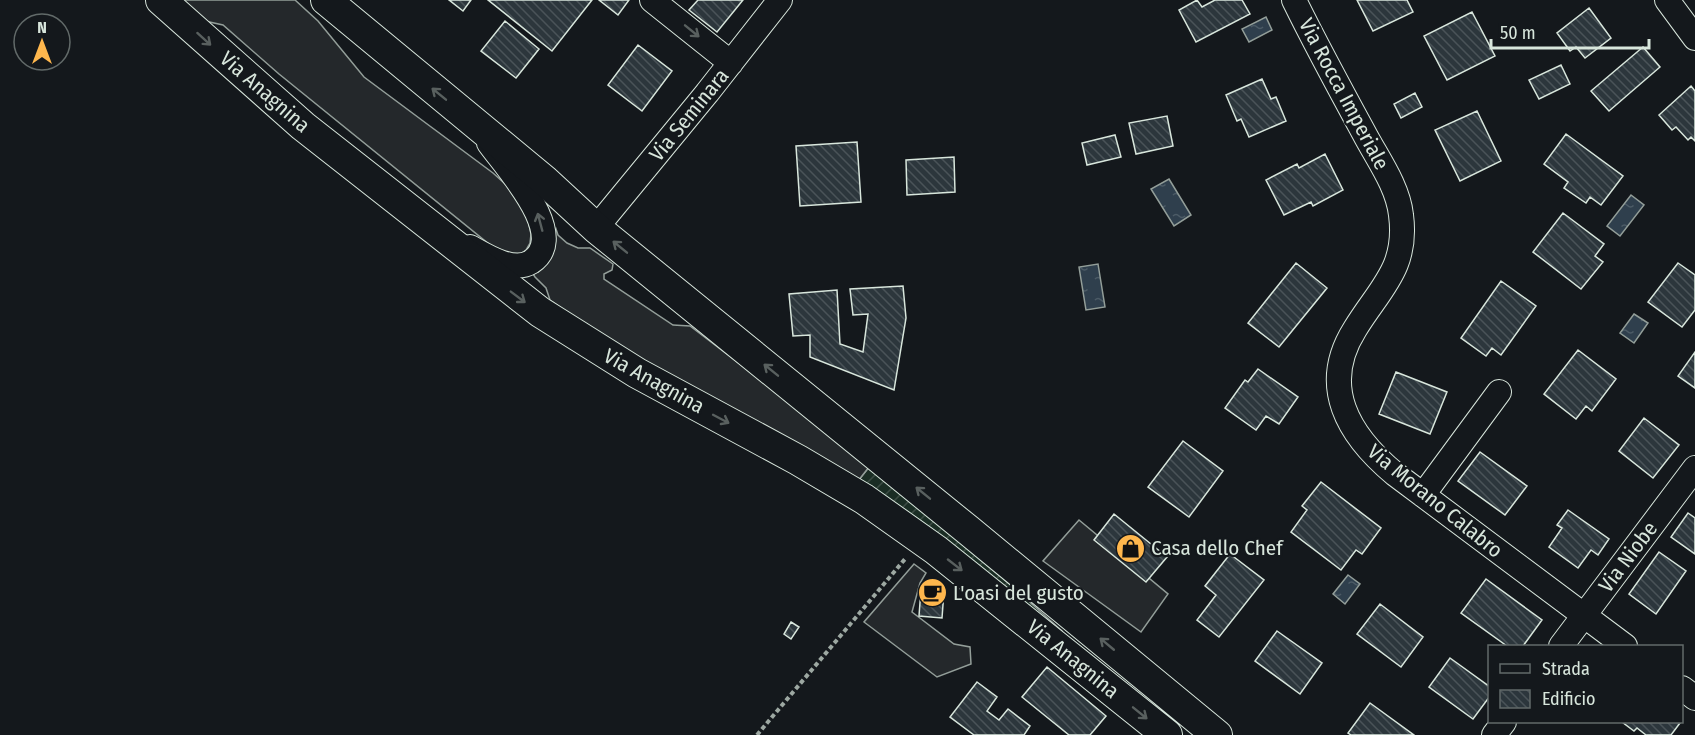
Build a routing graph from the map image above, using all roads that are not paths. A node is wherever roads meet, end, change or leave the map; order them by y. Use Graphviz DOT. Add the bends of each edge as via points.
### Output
graph roads {
  1 [pos="161,0"];
  2 [pos="326,0"];
  3 [pos="652,0"];
  4 [pos="780,0"];
  5 [pos="1294,0"];
  6 [pos="1667,0"];
  7 [pos="1695,38"];
  8 [pos="731,63"];
  9 [pos="477,125"];
  10 [pos="373,183"];
  11 [pos="596,228"];
  12 [pos="1390,280"];
  13 [pos="1499,392"];
  14 [pos="1695,468"];
  15 [pos="1423,495"];
  16 [pos="1584,616"];
  17 [pos="1562,645"];
  18 [pos="1624,645"];
  19 [pos="1683,689"];
  20 [pos="1695,698"];
  21 [pos="1503,723"];
  22 [pos="1167,735"];
  23 [pos="1217,735"];
  24 [pos="1494,735"];
  1 -- 10 [label="main road, Via Anagnina, one-way"];
  9 -- 2 [label="main road, Via Anagnina, one-way"];
  3 -- 8 [label="street, one-way"];
  4 -- 8 [label="street, Via Seminara"];
  5 -- 12 [label="street, Via Rocca Imperiale" via="1400,204 1402,234"];
  6 -- 7 [label="street"];
  8 -- 11 [label="street, Via Seminara"];
  10 -- 9 [label="street, one-way" via="485,255 515,266 529,263 543,248 540,218"];
  9 -- 11 [label="main road, Via Anagnina"];
  10 -- 22 [label="main road, Via Anagnina, one-way" via="564,329 864,499"];
  23 -- 11 [label="main road, Via Anagnina, one-way"];
  12 -- 15 [label="street, Via Morano Calabro" via="1345,347 1338,375 1341,400 1361,442"];
  13 -- 15 [label="street"];
  14 -- 16 [label="street, Via Niobe"];
  15 -- 16 [label="street, Via Morano Calabro"];
  16 -- 17 [label="street, Via Niobe"];
  16 -- 18 [label="street, Via Morano Calabro"];
  19 -- 20 [label="street"];
  21 -- 24 [label="street"];
}
